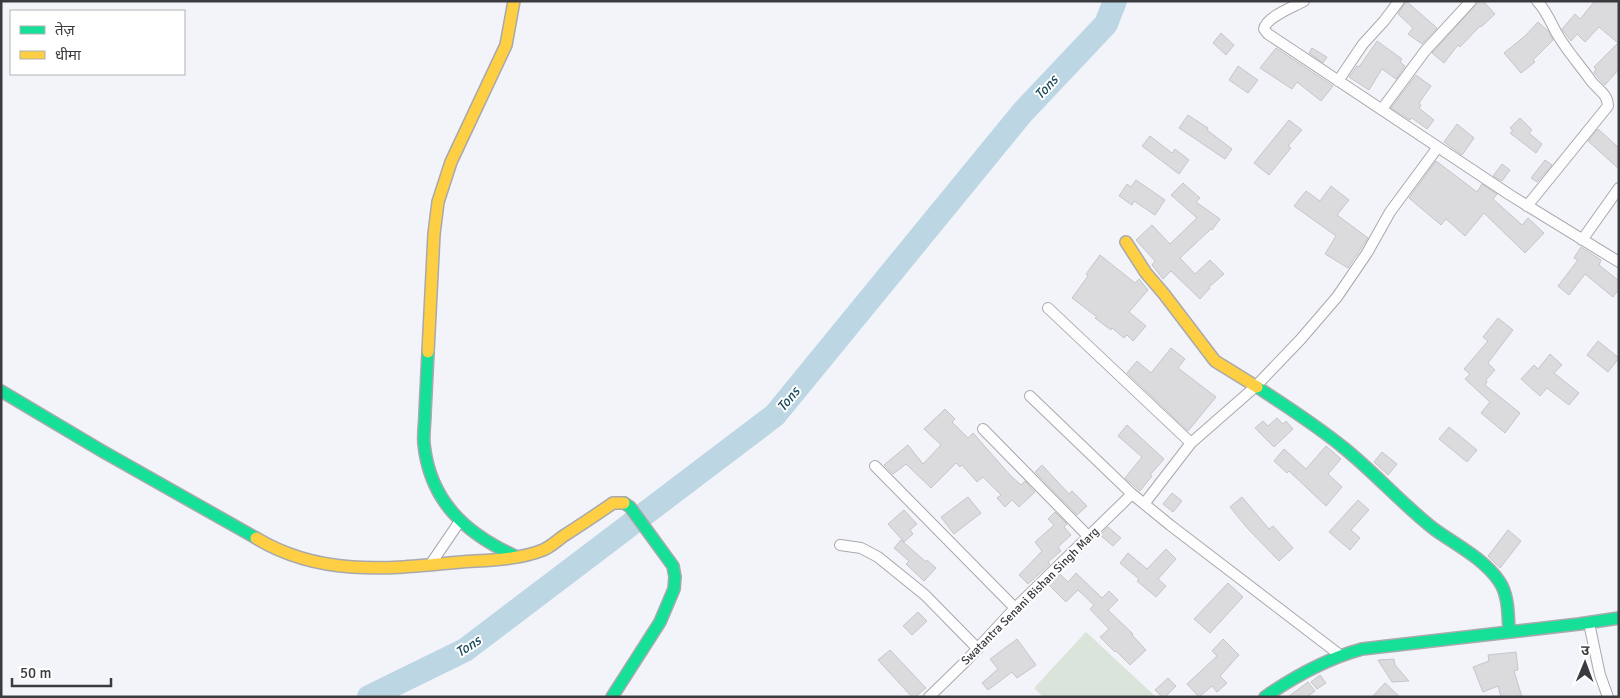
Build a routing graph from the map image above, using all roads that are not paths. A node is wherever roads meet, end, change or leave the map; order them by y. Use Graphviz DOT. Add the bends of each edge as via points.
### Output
graph roads {
  1 [pos="514,1"];
  2 [pos="1304,1"];
  3 [pos="1399,1"];
  4 [pos="1471,1"];
  5 [pos="1537,1"];
  6 [pos="1338,81"];
  7 [pos="1382,109"];
  8 [pos="1438,147"];
  9 [pos="1619,188"];
  10 [pos="1527,206"];
  11 [pos="1582,240"];
  12 [pos="1126,242"];
  13 [pos="1619,262"];
  14 [pos="1048,308"];
  15 [pos="1255,387"];
  16 [pos="1,391"];
  17 [pos="1030,396"];
  18 [pos="984,429"];
  19 [pos="1191,443"];
  20 [pos="875,466"];
  21 [pos="1132,494"];
  22 [pos="1144,504"];
  23 [pos="460,521"];
  24 [pos="1088,536"];
  25 [pos="840,545"];
  26 [pos="516,557"];
  27 [pos="430,565"];
  28 [pos="1015,608"];
  29 [pos="1619,618"];
  30 [pos="1588,623"];
  31 [pos="1509,632"];
  32 [pos="978,649"];
  33 [pos="1340,655"];
  34 [pos="612,697"];
  35 [pos="929,697"];
  36 [pos="1265,697"];
  37 [pos="1608,697"];
  1 -- 23 [label="street" via="506,45 450,162 438,202 434,234 424,443 433,482 442,500"];
  2 -- 6 [label="street" via="1270,19 1264,29"];
  3 -- 6 [label="street"];
  4 -- 7 [label="street" via="1425,51"];
  5 -- 10 [label="street" via="1571,55 1604,93 1608,106"];
  6 -- 7 [label="street"];
  7 -- 8 [label="street"];
  8 -- 10 [label="street"];
  8 -- 15 [label="street" via="1390,212 1368,253 1337,297"];
  9 -- 11 [label="street"];
  10 -- 11 [label="street"];
  11 -- 13 [label="street"];
  12 -- 15 [label="street" via="1212,358"];
  14 -- 19 [label="street"];
  15 -- 19 [label="street"];
  15 -- 31 [label="street" via="1344,448 1433,528 1486,566 1504,590"];
  16 -- 27 [label="street" via="284,554 325,565 363,569"];
  17 -- 21 [label="street"];
  18 -- 24 [label="street"];
  19 -- 22 [label="street"];
  20 -- 28 [label="street"];
  21 -- 22 [label="street"];
  21 -- 24 [label="street, Swatantra Senani Bishan Singh Marg"];
  22 -- 33 [label="street"];
  23 -- 26 [label="street" via="493,546"];
  23 -- 27 [label="street"];
  24 -- 28 [label="street, Swatantra Senani Bishan Singh Marg"];
  25 -- 32 [label="street" via="861,548 878,557 925,595"];
  26 -- 27 [label="street"];
  26 -- 34 [label="street" via="542,551 620,501 630,507 673,566 674,589 660,622"];
  28 -- 32 [label="street, Swatantra Senani Bishan Singh Marg"];
  29 -- 30 [label="street"];
  30 -- 31 [label="street"];
  30 -- 37 [label="street"];
  31 -- 33 [label="street" via="1362,649"];
  32 -- 35 [label="street, Swatantra Senani Bishan Singh Marg"];
  33 -- 36 [label="street" via="1293,678"];
}
